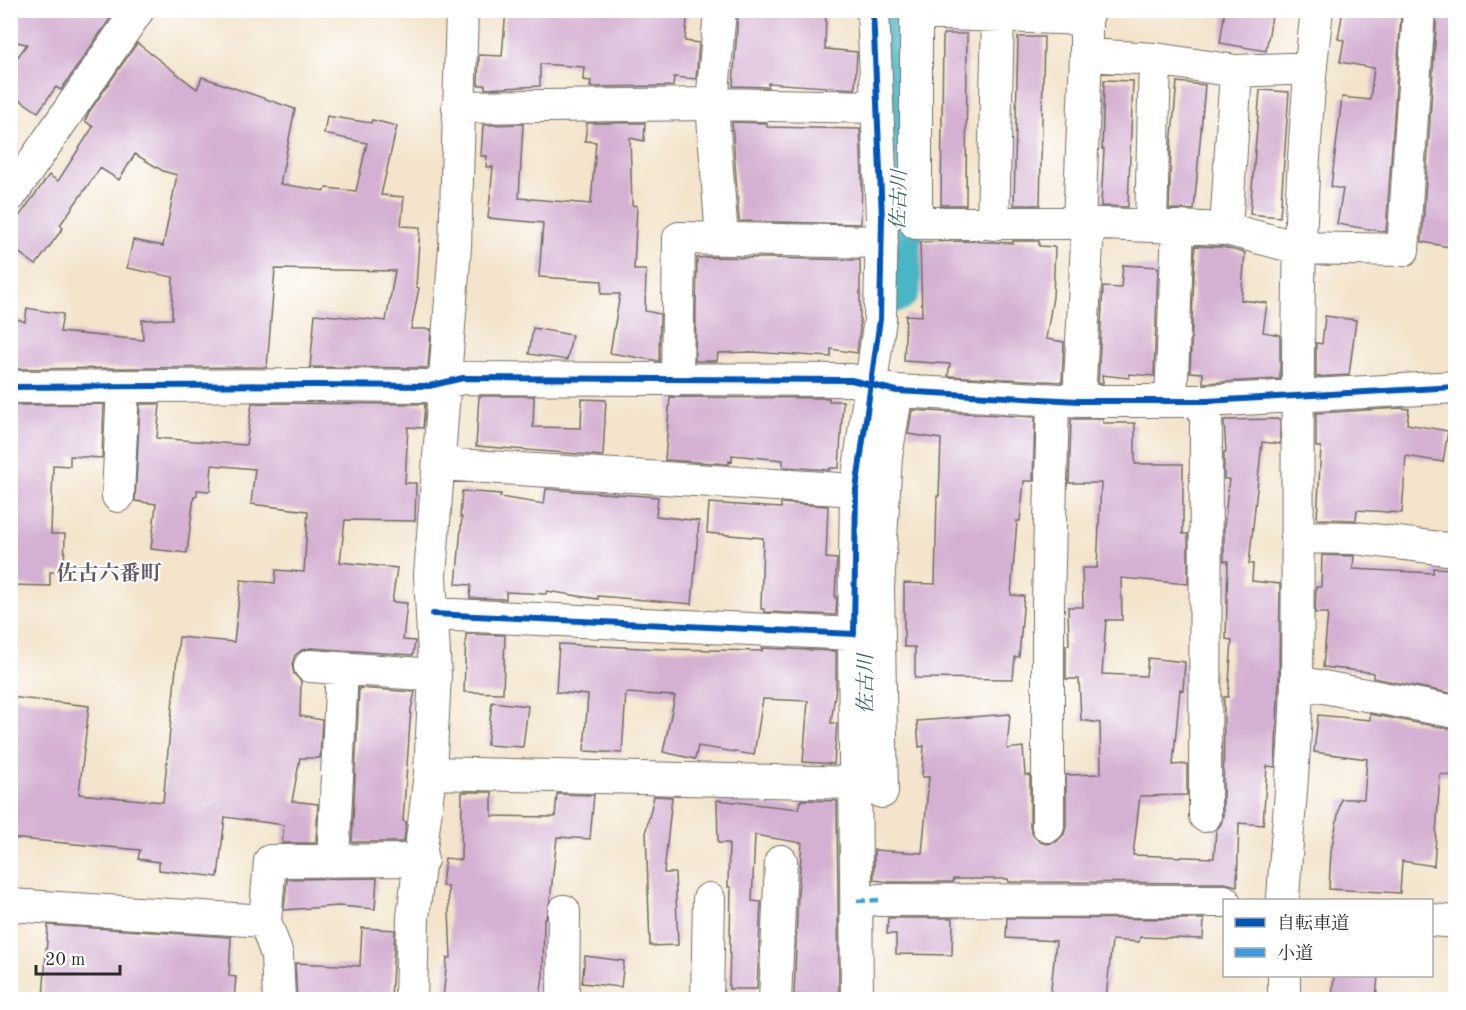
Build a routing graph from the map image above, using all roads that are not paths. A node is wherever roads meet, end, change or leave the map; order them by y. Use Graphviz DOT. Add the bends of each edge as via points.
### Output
graph roads {
  1 [pos="138,10"];
  2 [pos="462,10"];
  3 [pos="720,10"];
  4 [pos="873,10"];
  5 [pos="1317,10"];
  6 [pos="1419,10"];
  7 [pos="916,12"];
  8 [pos="1006,14"];
  9 [pos="1088,15"];
  10 [pos="1086,55"];
  11 [pos="1155,59"];
  12 [pos="1310,68"];
  13 [pos="1236,71"];
  14 [pos="712,104"];
  15 [pos="458,107"];
  16 [pos="877,108"];
  17 [pos="10,196"];
  18 [pos="1083,223"];
  19 [pos="993,224"];
  20 [pos="1165,226"];
  21 [pos="1226,229"];
  22 [pos="722,238"];
  23 [pos="882,242"];
  24 [pos="1299,248"];
  25 [pos="677,380"];
  26 [pos="446,384"];
  27 [pos="123,386"];
  28 [pos="10,387"];
  29 [pos="1455,387"];
  30 [pos="884,388"];
  31 [pos="1297,396"];
  32 [pos="1066,400"];
  33 [pos="1206,400"];
  34 [pos="1171,401"];
  35 [pos="440,464"];
  36 [pos="856,490"];
  37 [pos="118,496"];
  38 [pos="1297,537"];
  39 [pos="1455,550"];
  40 [pos="433,614"];
  41 [pos="854,634"];
  42 [pos="310,666"];
  43 [pos="342,669"];
  44 [pos="435,675"];
  45 [pos="1297,682"];
  46 [pos="1455,712"];
  47 [pos="430,773"];
  48 [pos="869,788"];
  49 [pos="1205,816"];
  50 [pos="1048,826"];
  51 [pos="422,860"];
  52 [pos="333,861"];
  53 [pos="781,861"];
  54 [pos="709,899"];
  55 [pos="1283,899"];
  56 [pos="879,900"];
  57 [pos="1223,901"];
  58 [pos="10,905"];
  59 [pos="564,911"];
  60 [pos="1433,920"];
  61 [pos="265,921"];
  62 [pos="1455,922"];
  63 [pos="1284,977"];
  64 [pos="279,999"];
  65 [pos="411,999"];
  66 [pos="562,999"];
  67 [pos="707,999"];
  68 [pos="775,999"];
  69 [pos="857,999"];
  70 [pos="1284,999"];
  1 -- 17 [label="street"];
  2 -- 15 [label="street"];
  3 -- 14 [label="street"];
  4 -- 16 [label="street"];
  5 -- 12 [label="street"];
  6 -- 24 [label="street" via="1403,250"];
  7 -- 8 [label="street"];
  7 -- 19 [label="street" via="916,223"];
  8 -- 9 [label="street"];
  8 -- 19 [label="street"];
  9 -- 10 [label="street"];
  10 -- 11 [label="street"];
  10 -- 18 [label="street"];
  11 -- 13 [label="street"];
  11 -- 20 [label="street"];
  12 -- 13 [label="street"];
  12 -- 24 [label="street"];
  13 -- 21 [label="street"];
  14 -- 15 [label="street"];
  14 -- 16 [label="street"];
  14 -- 22 [label="street"];
  15 -- 26 [label="street" via="455,247"];
  16 -- 23 [label="street"];
  18 -- 19 [label="street"];
  18 -- 20 [label="street"];
  18 -- 32 [label="street"];
  20 -- 21 [label="street"];
  20 -- 34 [label="street"];
  21 -- 24 [label="street"];
  22 -- 23 [label="street"];
  22 -- 25 [label="street" via="679,238"];
  23 -- 30 [label="street" via="880,319"];
  24 -- 31 [label="street"];
  25 -- 26 [label="street" via="463,378"];
  25 -- 30 [label="street" via="851,380"];
  26 -- 27 [label="street"];
  26 -- 35 [label="street"];
  27 -- 28 [label="street"];
  27 -- 37 [label="street"];
  29 -- 31 [label="street"];
  30 -- 32 [label="street"];
  30 -- 36 [label="street"];
  30 -- 48 [label="street" via="886,456"];
  31 -- 33 [label="street"];
  31 -- 38 [label="street"];
  32 -- 34 [label="street"];
  32 -- 50 [label="street" via="1048,603"];
  33 -- 34 [label="street"];
  33 -- 49 [label="street"];
  35 -- 36 [label="street"];
  35 -- 40 [label="street" via="430,575"];
  36 -- 41 [label="street"];
  38 -- 39 [label="street" via="1355,538"];
  38 -- 45 [label="street"];
  40 -- 41 [label="street"];
  40 -- 44 [label="street"];
  41 -- 48 [label="street"];
  42 -- 43 [label="street"];
  43 -- 44 [label="street"];
  43 -- 52 [label="street"];
  44 -- 47 [label="street"];
  45 -- 46 [label="street"];
  45 -- 55 [label="street"];
  47 -- 48 [label="street"];
  47 -- 51 [label="street"];
  48 -- 69 [label="street"];
  51 -- 52 [label="street"];
  51 -- 65 [label="street" via="413,917"];
  52 -- 61 [label="street" via="270,861"];
  53 -- 68 [label="street"];
  54 -- 67 [label="street"];
  56 -- 57 [label="street"];
  58 -- 61 [label="street"];
  59 -- 66 [label="street"];
  60 -- 62 [label="street"];
  61 -- 64 [label="street" via="277,955"];
  63 -- 70 [label="street"];
}
